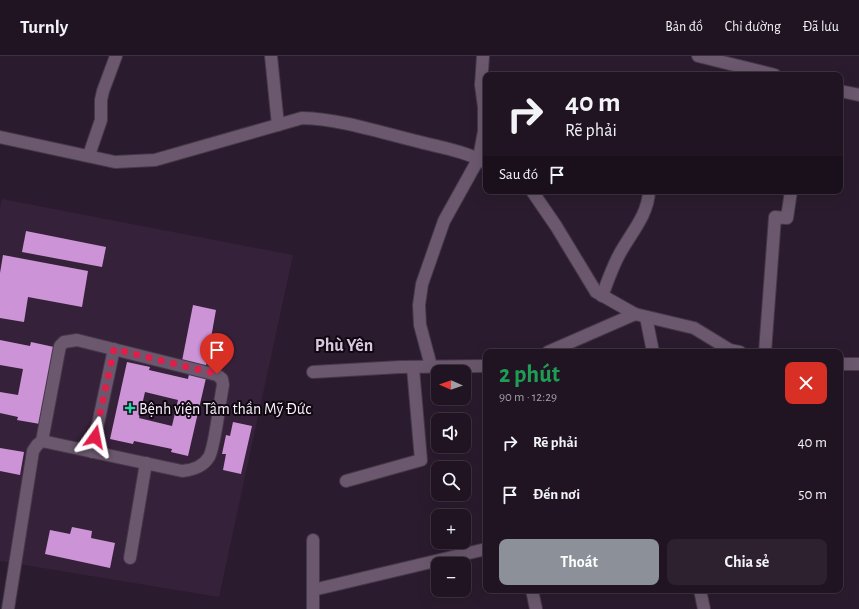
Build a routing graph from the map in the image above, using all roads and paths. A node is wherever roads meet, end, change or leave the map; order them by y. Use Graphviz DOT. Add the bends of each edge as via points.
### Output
graph roads {
  1 [pos="116,56"];
  2 [pos="271,56"];
  3 [pos="483,56"];
  4 [pos="698,56"];
  5 [pos="763,72"];
  6 [pos="843,92"];
  7 [pos="859,96"];
  8 [pos="483,99"];
  9 [pos="278,125"];
  10 [pos="0,137"];
  11 [pos="483,146"];
  12 [pos="89,155"];
  13 [pos="482,161"];
  14 [pos="534,194"];
  15 [pos="649,194"];
  16 [pos="791,194"];
  17 [pos="602,296"];
  18 [pos="640,316"];
  19 [pos="114,349"];
  20 [pos="556,349"];
  21 [pos="652,349"];
  22 [pos="728,349"];
  23 [pos="765,349"];
  24 [pos="843,364"];
  25 [pos="859,364"];
  26 [pos="432,365"];
  27 [pos="431,366"];
  28 [pos="471,366"];
  29 [pos="483,366"];
  30 [pos="413,368"];
  31 [pos="313,372"];
  32 [pos="42,441"];
  33 [pos="92,452"];
  34 [pos="146,463"];
  35 [pos="346,481"];
  36 [pos="313,540"];
  37 [pos="483,550"];
  38 [pos="130,558"];
  39 [pos="312,590"];
  40 [pos="533,593"];
  41 [pos="701,593"];
  42 [pos="8,609"];
  43 [pos="313,609"];
  44 [pos="536,609"];
  45 [pos="704,609"];
  1 -- 12 [label="street" via="103,91 101,120"];
  2 -- 9 [label="street"];
  3 -- 8 [label="street"];
  4 -- 5 [label="street"];
  6 -- 7 [label="street"];
  9 -- 12 [label="street" via="155,160 115,162"];
  9 -- 13 [label="street" via="302,118 324,118"];
  10 -- 12 [label="street"];
  11 -- 13 [label="street"];
  13 -- 26 [label="street" via="444,221 422,284 420,325"];
  14 -- 17 [label="street" via="586,277 596,292"];
  15 -- 17 [label="street" via="644,214 619,256"];
  16 -- 23 [label="street" via="787,218 775,217"];
  17 -- 18 [label="street"];
  18 -- 20 [label="street"];
  18 -- 21 [label="street"];
  18 -- 22 [label="street" via="694,328"];
  19 -- 32 [label="street" via="77,340 68,340 61,344"];
  19 -- 33 [label="street"];
  19 -- 34 [label="street" via="217,374 222,379 210,455 205,462 191,470 182,471"];
  24 -- 25 [label="street"];
  27 -- 30 [label="street"];
  28 -- 29 [label="street"];
  30 -- 31 [label="street"];
  30 -- 35 [label="street" via="421,460"];
  32 -- 33 [label="street"];
  32 -- 42 [label="street" via="33,451"];
  33 -- 34 [label="street"];
  34 -- 38 [label="street"];
  36 -- 39 [label="street"];
  37 -- 39 [label="street"];
  39 -- 43 [label="street"];
  40 -- 44 [label="street"];
  41 -- 45 [label="street"];
}
